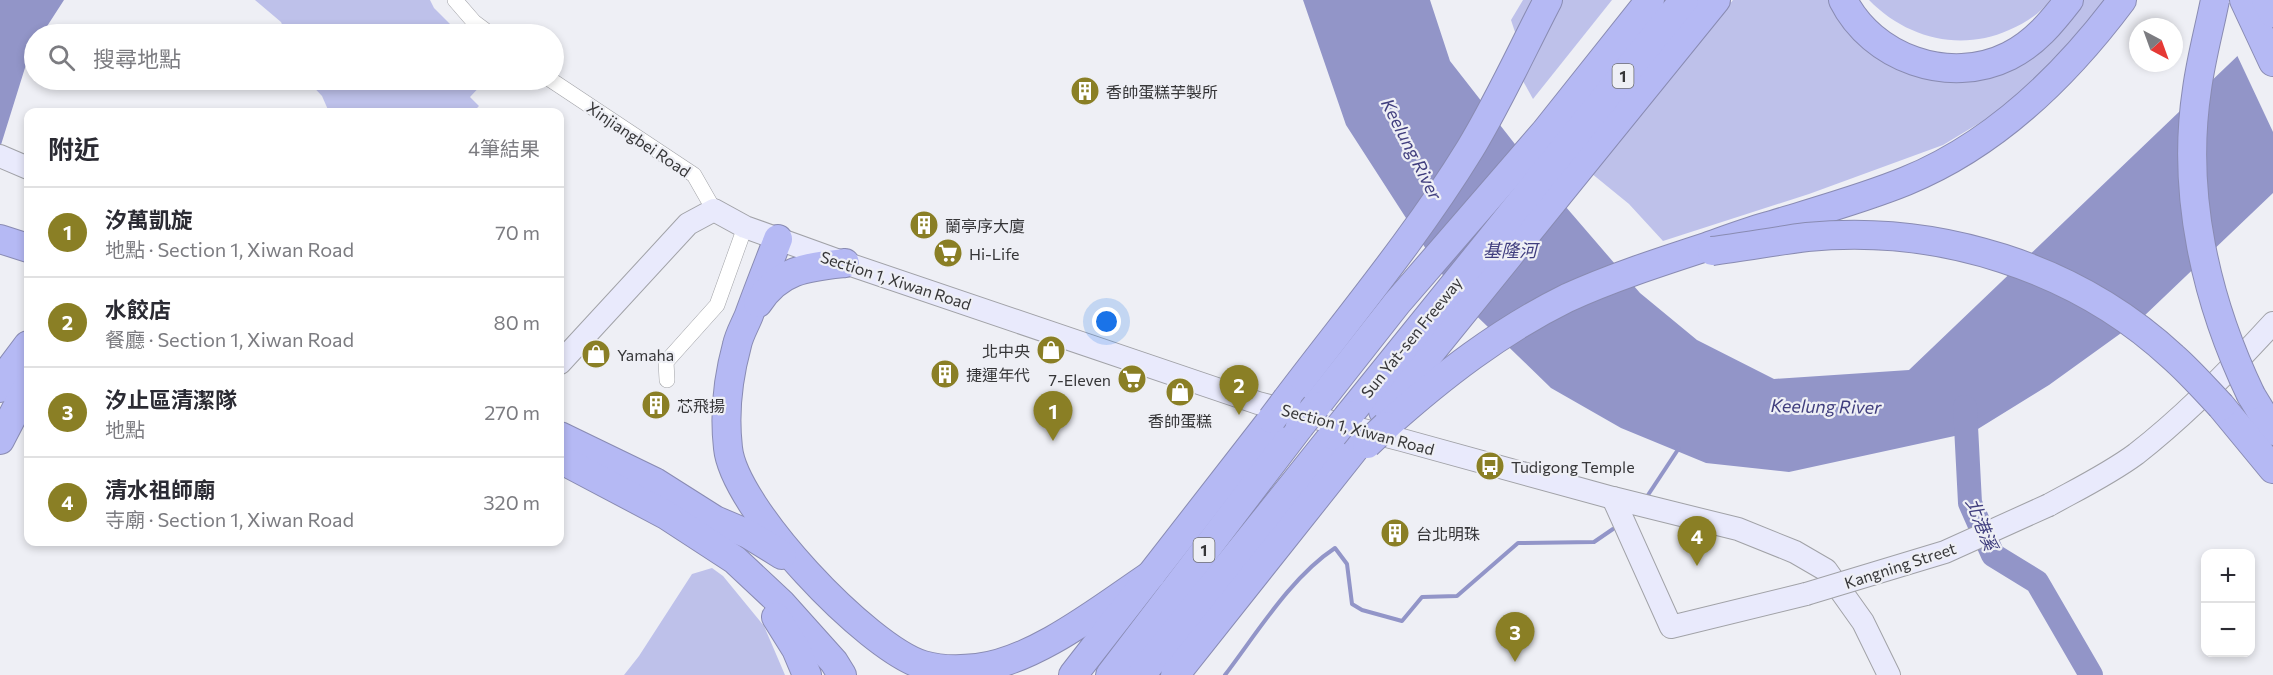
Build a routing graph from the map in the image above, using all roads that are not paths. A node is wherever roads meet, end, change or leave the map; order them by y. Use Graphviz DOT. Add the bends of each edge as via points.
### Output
graph roads {
  1 [pos="455,0"];
  2 [pos="1548,0"];
  3 [pos="1626,0"];
  4 [pos="1650,0"];
  5 [pos="1684,0"];
  6 [pos="1716,0"];
  7 [pos="1843,0"];
  8 [pos="2069,0"];
  9 [pos="2122,0"];
  10 [pos="2216,0"];
  11 [pos="2244,0"];
  12 [pos="2266,0"];
  13 [pos="2273,13"];
  14 [pos="477,24"];
  15 [pos="2273,62"];
  16 [pos="564,89"];
  17 [pos="1554,144"];
  18 [pos="0,156"];
  19 [pos="24,166"];
  20 [pos="714,210"];
  21 [pos="745,227"];
  22 [pos="0,239"];
  23 [pos="778,239"];
  24 [pos="24,247"];
  25 [pos="1672,258"];
  26 [pos="845,263"];
  27 [pos="747,320"];
  28 [pos="2273,323"];
  29 [pos="24,350"];
  30 [pos="564,359"];
  31 [pos="667,380"];
  32 [pos="0,388"];
  33 [pos="24,394"];
  34 [pos="1362,430"];
  35 [pos="2273,431"];
  36 [pos="564,438"];
  37 [pos="0,440"];
  38 [pos="564,461"];
  39 [pos="2273,469"];
  40 [pos="1612,498"];
  41 [pos="710,531"];
  42 [pos="799,566"];
  43 [pos="1151,575"];
  44 [pos="807,675"];
  45 [pos="842,675"];
  46 [pos="860,675"];
  47 [pos="1072,675"];
  48 [pos="1110,675"];
  49 [pos="1141,675"];
  50 [pos="1175,675"];
  51 [pos="1889,675"];
  1 -- 14 [label="street"];
  2 -- 43 [label="highway" via="1471,148 1396,255"];
  3 -- 17 [label="highway"];
  4 -- 17 [label="highway, Sun Yat-sen Freeway / 1"];
  5 -- 17 [label="highway, Sun Yat-sen Freeway / 1"];
  6 -- 17 [label="highway"];
  7 -- 8 [label="highway" via="1850,14 1887,50 1945,68 1977,67 2009,56 2040,36"];
  9 -- 25 [label="highway" via="2097,34 2040,94 1949,160 1906,181 1827,209"];
  10 -- 35 [label="highway, bridge" via="2196,90 2192,152 2196,212 2211,295 2235,362"];
  11 -- 15 [label="highway"];
  12 -- 13 [label="highway"];
  16 -- 20 [label="street, Xinjiangbei Road" via="694,175"];
  17 -- 34 [label="highway, Sun Yat-sen Freeway / 1"];
  17 -- 48 [label="highway, Sun Yat-sen Freeway / 1" via="1397,303"];
  18 -- 19 [label="street"];
  20 -- 21 [label="street, Section 1, Xiwan Road"];
  20 -- 30 [label="street" via="688,224"];
  21 -- 23 [label="street, Section 1, Xiwan Road"];
  21 -- 31 [label="street" via="717,305 666,362"];
  22 -- 24 [label="highway"];
  23 -- 26 [label="street, Section 1, Xiwan Road"];
  23 -- 27 [label="highway"];
  25 -- 34 [label="highway" via="1567,298 1502,334"];
  25 -- 39 [label="highway, bridge" via="1808,237 1875,236 1953,244 2023,264 2079,289 2125,318 2173,356"];
  26 -- 27 [label="highway" via="808,267 776,281"];
  26 -- 40 [label="street, Section 1, Xiwan Road" via="1258,403"];
  27 -- 42 [label="highway" via="737,343 730,381 726,415 728,451 749,502"];
  28 -- 40 [label="street, Kangning Street, bridge" via="2196,401 2136,454 2104,475 2049,505 1945,552 1784,602 1671,627"];
  29 -- 32 [label="highway"];
  33 -- 37 [label="highway"];
  34 -- 49 [label="highway, 1"];
  34 -- 50 [label="highway" via="1327,486"];
  36 -- 41 [label="highway" via="655,482"];
  38 -- 41 [label="highway" via="666,514"];
  40 -- 51 [label="street, Section 1, Xiwan Road" via="1738,529 1795,552 1826,570 1863,622"];
  41 -- 42 [label="highway" via="748,534"];
  41 -- 44 [label="highway" via="766,604 796,649"];
  41 -- 45 [label="highway" via="782,604"];
  41 -- 46 [label="highway" via="809,611"];
  42 -- 43 [label="highway" via="879,640 922,664 950,669 979,668 1016,657 1060,635"];
  43 -- 47 [label="highway"];
}
